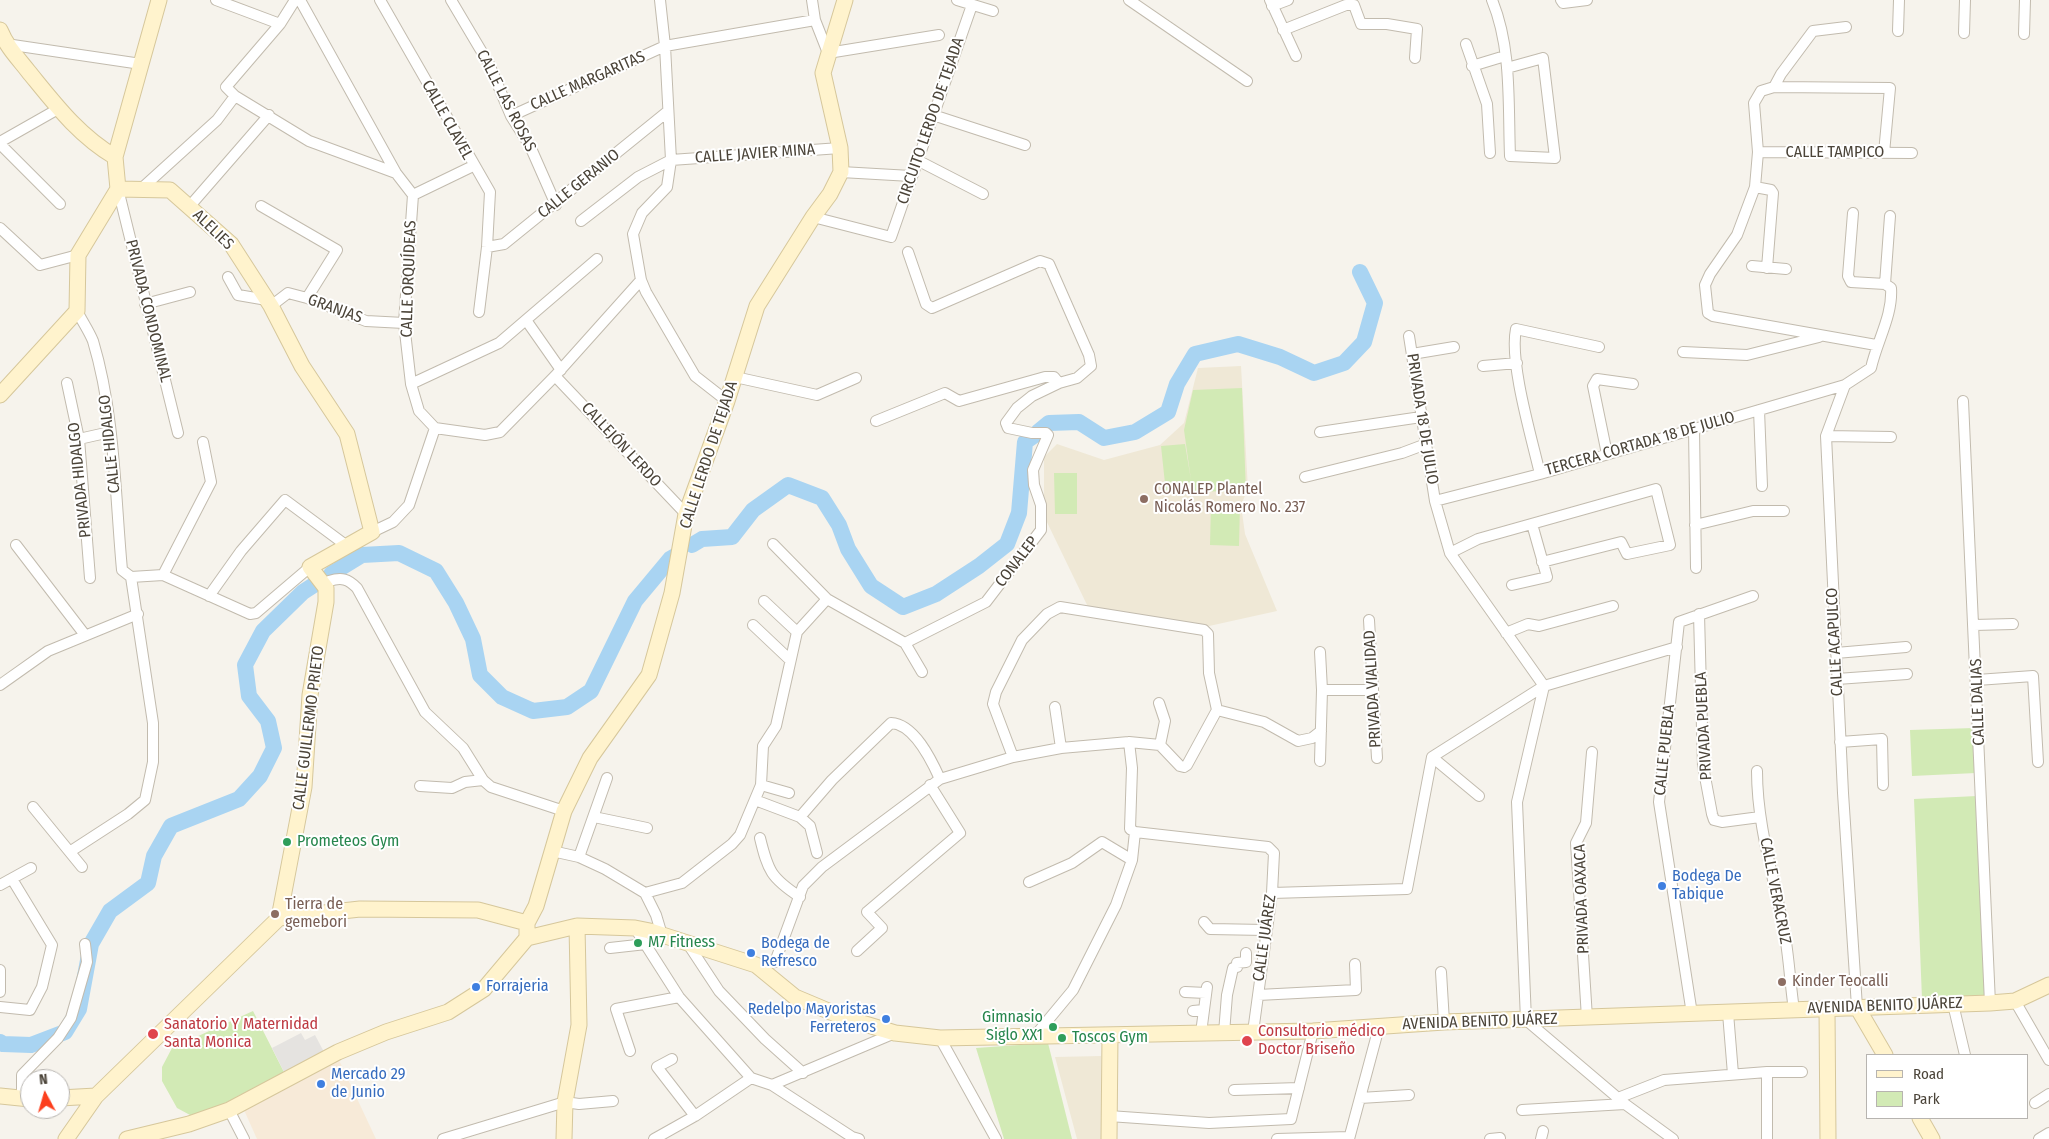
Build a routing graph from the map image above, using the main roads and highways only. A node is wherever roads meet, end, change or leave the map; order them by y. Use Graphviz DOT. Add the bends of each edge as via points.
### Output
graph roads {
  1 [pos="159,0"];
  2 [pos="845,0"];
  3 [pos="3,37"];
  4 [pos="115,157"];
  5 [pos="118,189"];
  6 [pos="0,395"];
  7 [pos="326,588"];
  8 [pos="279,918"];
  9 [pos="527,923"];
  10 [pos="577,926"];
  11 [pos="527,938"];
  12 [pos="2049,985"];
  13 [pos="1857,1007"];
  14 [pos="1827,1009"];
  15 [pos="1110,1036"];
  16 [pos="1883,1054"];
  17 [pos="0,1096"];
  18 [pos="96,1096"];
  19 [pos="70,1097"];
  20 [pos="20,1098"];
  21 [pos="1921,1119"];
  22 [pos="66,1139"];
  23 [pos="127,1139"];
  24 [pos="564,1139"];
  25 [pos="1110,1139"];
  26 [pos="1828,1139"];
  27 [pos="1932,1139"];
  1 -- 4 [label="main road"];
  2 -- 9 [label="main road, CALLE LERDO DE TEJADA" via="823,73 840,148 841,172 757,306 686,514 672,593 649,674 590,758 564,811 536,906"];
  3 -- 4 [label="main road" via="58,109 94,145"];
  4 -- 5 [label="main road"];
  5 -- 6 [label="main road" via="78,255 77,311"];
  5 -- 7 [label="main road, ALELIES" via="170,190 231,244 269,303 302,366 347,434 372,532 310,567"];
  7 -- 8 [label="main road, CALLE GUILLERMO PRIETO" via="310,695 304,787"];
  8 -- 9 [label="main road" via="360,910 478,910"];
  8 -- 18 [label="main road"];
  9 -- 11 [label="main road, CALLE LERDO DE TEJADA"];
  10 -- 11 [label="main road, AVENIDA BENITO JUÁREZ"];
  10 -- 15 [label="main road, AVENIDA BENITO JUÁREZ" via="635,928 756,965 795,997 845,1018 896,1034 940,1038"];
  10 -- 24 [label="main road" via="579,1025 565,1102"];
  11 -- 23 [label="main road" via="484,989 448,1012 338,1052 229,1110 189,1124"];
  12 -- 13 [label="main road, AVENIDA BENITO JUÁREZ" via="2015,1001"];
  13 -- 14 [label="main road, AVENIDA BENITO JUÁREZ"];
  13 -- 16 [label="main road"];
  14 -- 15 [label="main road, AVENIDA BENITO JUÁREZ"];
  14 -- 26 [label="main road"];
  15 -- 25 [label="main road"];
  17 -- 20 [label="main road"];
  18 -- 19 [label="main road"];
  18 -- 22 [label="main road"];
  21 -- 27 [label="main road"];
}
